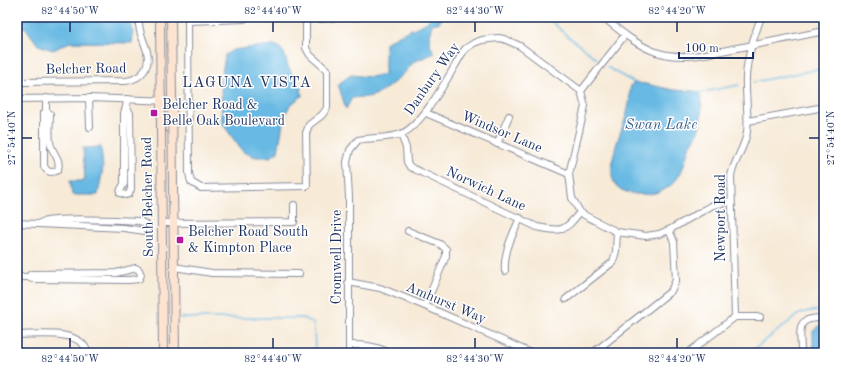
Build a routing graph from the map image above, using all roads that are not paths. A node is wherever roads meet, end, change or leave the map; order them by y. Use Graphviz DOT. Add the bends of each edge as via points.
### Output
graph roads {
  1 [pos="139,17"];
  2 [pos="160,17"];
  3 [pos="171,17"];
  4 [pos="247,17"];
  5 [pos="306,17"];
  6 [pos="319,17"];
  7 [pos="360,17"];
  8 [pos="603,17"];
  9 [pos="761,17"];
  10 [pos="824,31"];
  11 [pos="626,35"];
  12 [pos="751,46"];
  13 [pos="17,82"];
  14 [pos="581,91"];
  15 [pos="46,98"];
  16 [pos="89,98"];
  17 [pos="17,99"];
  18 [pos="127,99"];
  19 [pos="160,100"];
  20 [pos="172,101"];
  21 [pos="126,107"];
  22 [pos="824,107"];
  23 [pos="46,111"];
  24 [pos="426,113"];
  25 [pos="509,116"];
  26 [pos="748,121"];
  27 [pos="90,126"];
  28 [pos="401,134"];
  29 [pos="497,144"];
  30 [pos="347,162"];
  31 [pos="569,174"];
  32 [pos="731,201"];
  33 [pos="294,205"];
  34 [pos="580,212"];
  35 [pos="520,218"];
  36 [pos="17,223"];
  37 [pos="40,223"];
  38 [pos="161,223"];
  39 [pos="173,223"];
  40 [pos="669,230"];
  41 [pos="408,231"];
  42 [pos="617,232"];
  43 [pos="174,267"];
  44 [pos="505,271"];
  45 [pos="299,274"];
  46 [pos="17,277"];
  47 [pos="28,278"];
  48 [pos="348,282"];
  49 [pos="566,299"];
  50 [pos="424,306"];
  51 [pos="735,317"];
  52 [pos="760,317"];
  53 [pos="824,318"];
  54 [pos="17,335"];
  55 [pos="349,344"];
  56 [pos="88,353"];
  57 [pos="163,353"];
  58 [pos="175,353"];
  59 [pos="349,353"];
  60 [pos="390,353"];
  61 [pos="531,353"];
  62 [pos="593,353"];
  63 [pos="688,353"];
  64 [pos="801,353"];
  1 -- 13 [label="street, Belcher Road" via="139,30 148,59 147,66 135,80"];
  2 -- 19 [label="main road, South Belcher Road"];
  3 -- 20 [label="main road, South Belcher Road"];
  4 -- 5 [label="street" via="188,21 189,174 191,182 201,188 307,186 306,133 309,125 327,108 327,70 310,56 306,48"];
  6 -- 7 [label="street" via="317,19"];
  8 -- 11 [label="street"];
  9 -- 12 [label="street, Newport Road"];
  10 -- 12 [label="street"];
  11 -- 12 [label="street" via="647,48 669,55 695,55"];
  11 -- 14 [label="street"];
  12 -- 26 [label="street, Newport Road" via="746,76"];
  14 -- 24 [label="street, Danbury Way" via="520,46 504,39 488,38 474,42 465,49"];
  14 -- 31 [label="street" via="585,106"];
  15 -- 16 [label="street"];
  15 -- 17 [label="street"];
  15 -- 23 [label="street"];
  16 -- 18 [label="street"];
  16 -- 27 [label="street"];
  18 -- 19 [label="street"];
  18 -- 21 [label="street"];
  19 -- 20 [label="street"];
  19 -- 38 [label="main road, South Belcher Road"];
  20 -- 39 [label="main road, South Belcher Road"];
  21 -- 21 [label="street" via="124,184 120,193 126,195 131,189 130,113"];
  22 -- 26 [label="street"];
  23 -- 23 [label="street" via="44,166 46,170 54,172 59,166 51,146 50,114"];
  24 -- 28 [label="street, Danbury Way" via="413,127"];
  24 -- 29 [label="street, Windsor Lane"];
  25 -- 29 [label="street"];
  26 -- 32 [label="street, Newport Road" via="744,145 733,166"];
  28 -- 30 [label="street, Danbury Way" via="358,140 350,150"];
  28 -- 35 [label="street, Norwich Lane" via="410,167"];
  29 -- 31 [label="street, Windsor Lane"];
  30 -- 48 [label="street, Cromwell Drive"];
  31 -- 34 [label="street" via="572,198"];
  32 -- 40 [label="street" via="713,205"];
  32 -- 51 [label="street, Newport Road"];
  33 -- 39 [label="street" via="294,222"];
  34 -- 35 [label="street, Norwich Lane" via="569,225 555,231"];
  34 -- 42 [label="street"];
  35 -- 44 [label="street" via="504,262"];
  36 -- 37 [label="street"];
  37 -- 37 [label="street" via="45,225 147,230 147,225 140,221 45,220"];
  38 -- 39 [label="street"];
  38 -- 57 [label="main road, South Belcher Road"];
  39 -- 43 [label="main road, South Belcher Road"];
  40 -- 42 [label="street" via="646,236"];
  40 -- 62 [label="street" via="674,242 676,280 671,291"];
  41 -- 50 [label="street" via="446,249 446,256"];
  42 -- 49 [label="street" via="613,262"];
  43 -- 45 [label="street" via="212,273"];
  43 -- 58 [label="main road, South Belcher Road"];
  46 -- 47 [label="street"];
  47 -- 47 [label="street" via="129,280 139,279 141,275 136,268 116,273 31,274"];
  48 -- 50 [label="street, Amhurst Way" via="380,288"];
  48 -- 55 [label="street, Cromwell Drive"];
  50 -- 61 [label="street, Amhurst Way"];
  51 -- 52 [label="street"];
  51 -- 63 [label="street"];
  53 -- 64 [label="street" via="812,318 801,325"];
  54 -- 56 [label="street" via="66,335 78,339 86,346"];
  55 -- 59 [label="street, Cromwell Drive"];
  55 -- 60 [label="street" via="366,344"];
}
